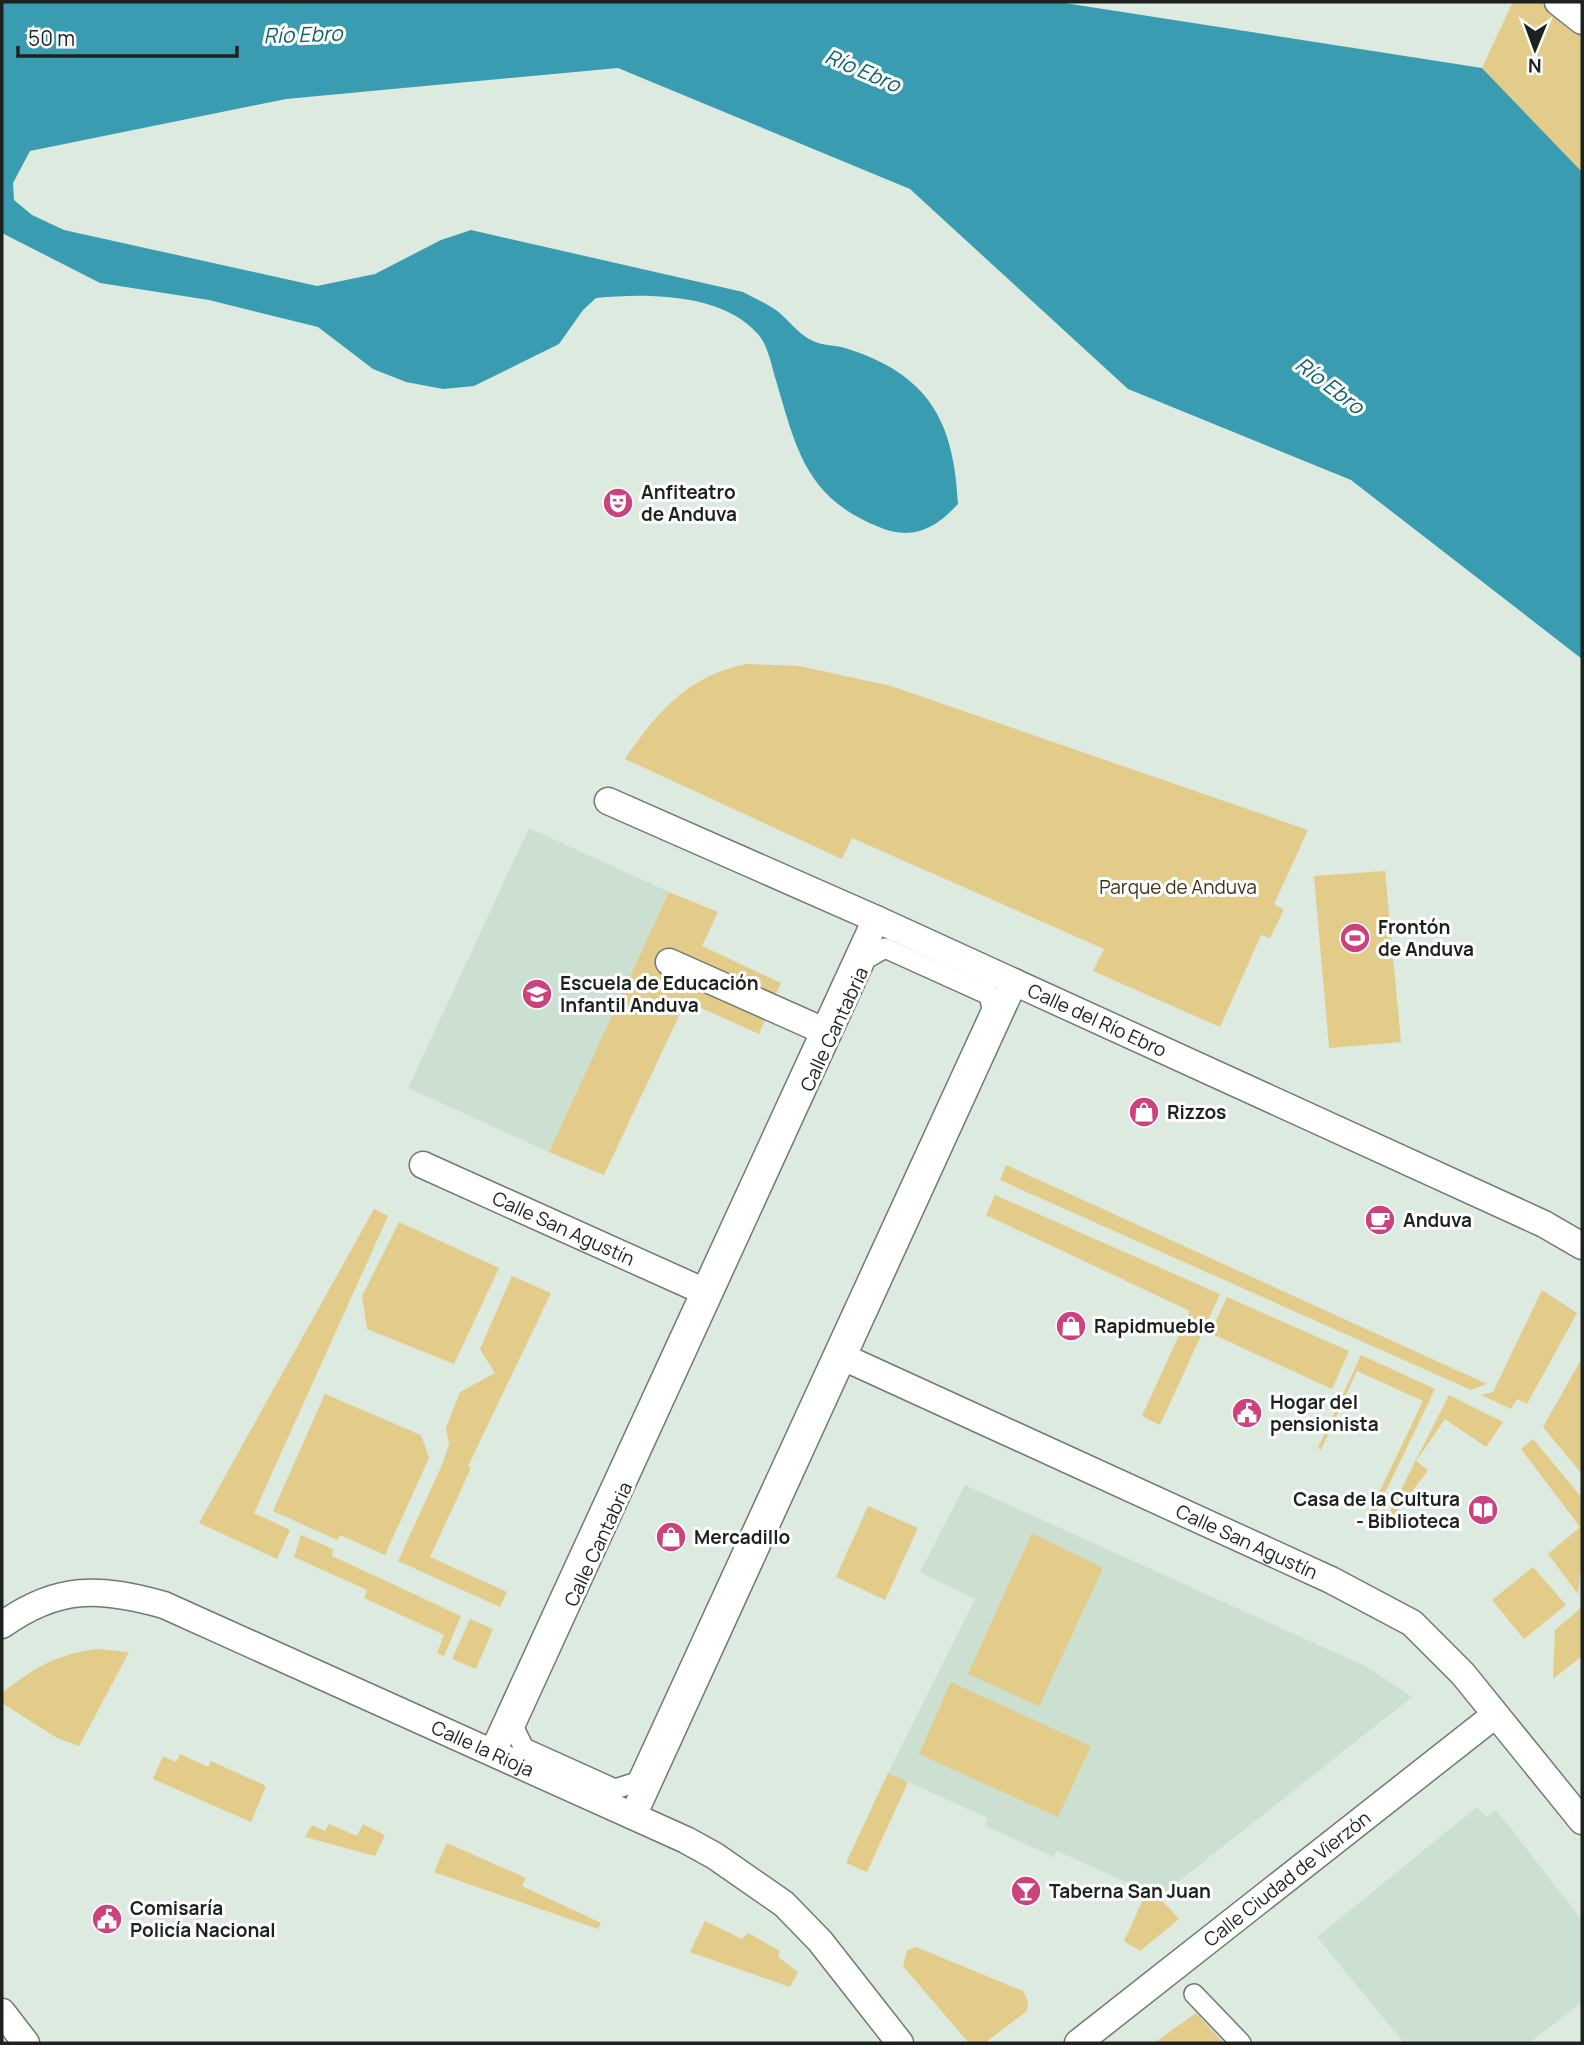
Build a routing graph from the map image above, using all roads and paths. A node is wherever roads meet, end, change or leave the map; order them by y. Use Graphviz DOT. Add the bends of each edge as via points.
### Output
graph roads {
  1 [pos="1558,2"];
  2 [pos="1582,21"];
  3 [pos="608,801"];
  4 [pos="876,919"];
  5 [pos="669,962"];
  6 [pos="1014,982"];
  7 [pos="824,1031"];
  8 [pos="423,1165"];
  9 [pos="1582,1246"];
  10 [pos="704,1291"];
  11 [pos="843,1357"];
  12 [pos="2,1625"];
  13 [pos="1495,1715"];
  14 [pos="493,1752"];
  15 [pos="615,1789"];
  16 [pos="633,1816"];
  17 [pos="1582,1821"];
  18 [pos="1195,1994"];
  19 [pos="2,2012"];
  20 [pos="26,2043"];
  21 [pos="900,2043"];
  22 [pos="1078,2043"];
  23 [pos="1241,2043"];
  1 -- 2 [label="street"];
  3 -- 4 [label="street, Calle del Río Ebro"];
  4 -- 6 [label="street, Calle del Río Ebro"];
  4 -- 7 [label="street, Calle Cantabria"];
  5 -- 7 [label="street"];
  6 -- 9 [label="street, Calle del Río Ebro" via="1544,1224"];
  6 -- 11 [label="street"];
  7 -- 10 [label="street, Calle Cantabria"];
  8 -- 10 [label="street, Calle San Agustín"];
  10 -- 14 [label="street, Calle Cantabria"];
  11 -- 13 [label="street, Calle San Agustín" via="1331,1580 1412,1623 1448,1657"];
  11 -- 16 [label="street"];
  12 -- 14 [label="street, Calle la Rioja" via="28,1606 57,1596 90,1590 130,1595 164,1605"];
  13 -- 17 [label="street, Calle San Agustín"];
  13 -- 22 [label="street, Calle Ciudad de Vierzón"];
  14 -- 16 [label="street, Calle la Rioja"];
  15 -- 15 [label="street, Calle Cantabria" via="524,1748 514,1728 866,959 885,948 989,995 992,1009 637,1782"];
  16 -- 21 [label="street, Calle la Rioja" via="715,1856 784,1904 820,1941"];
  18 -- 23 [label="street"];
  19 -- 20 [label="street"];
}
